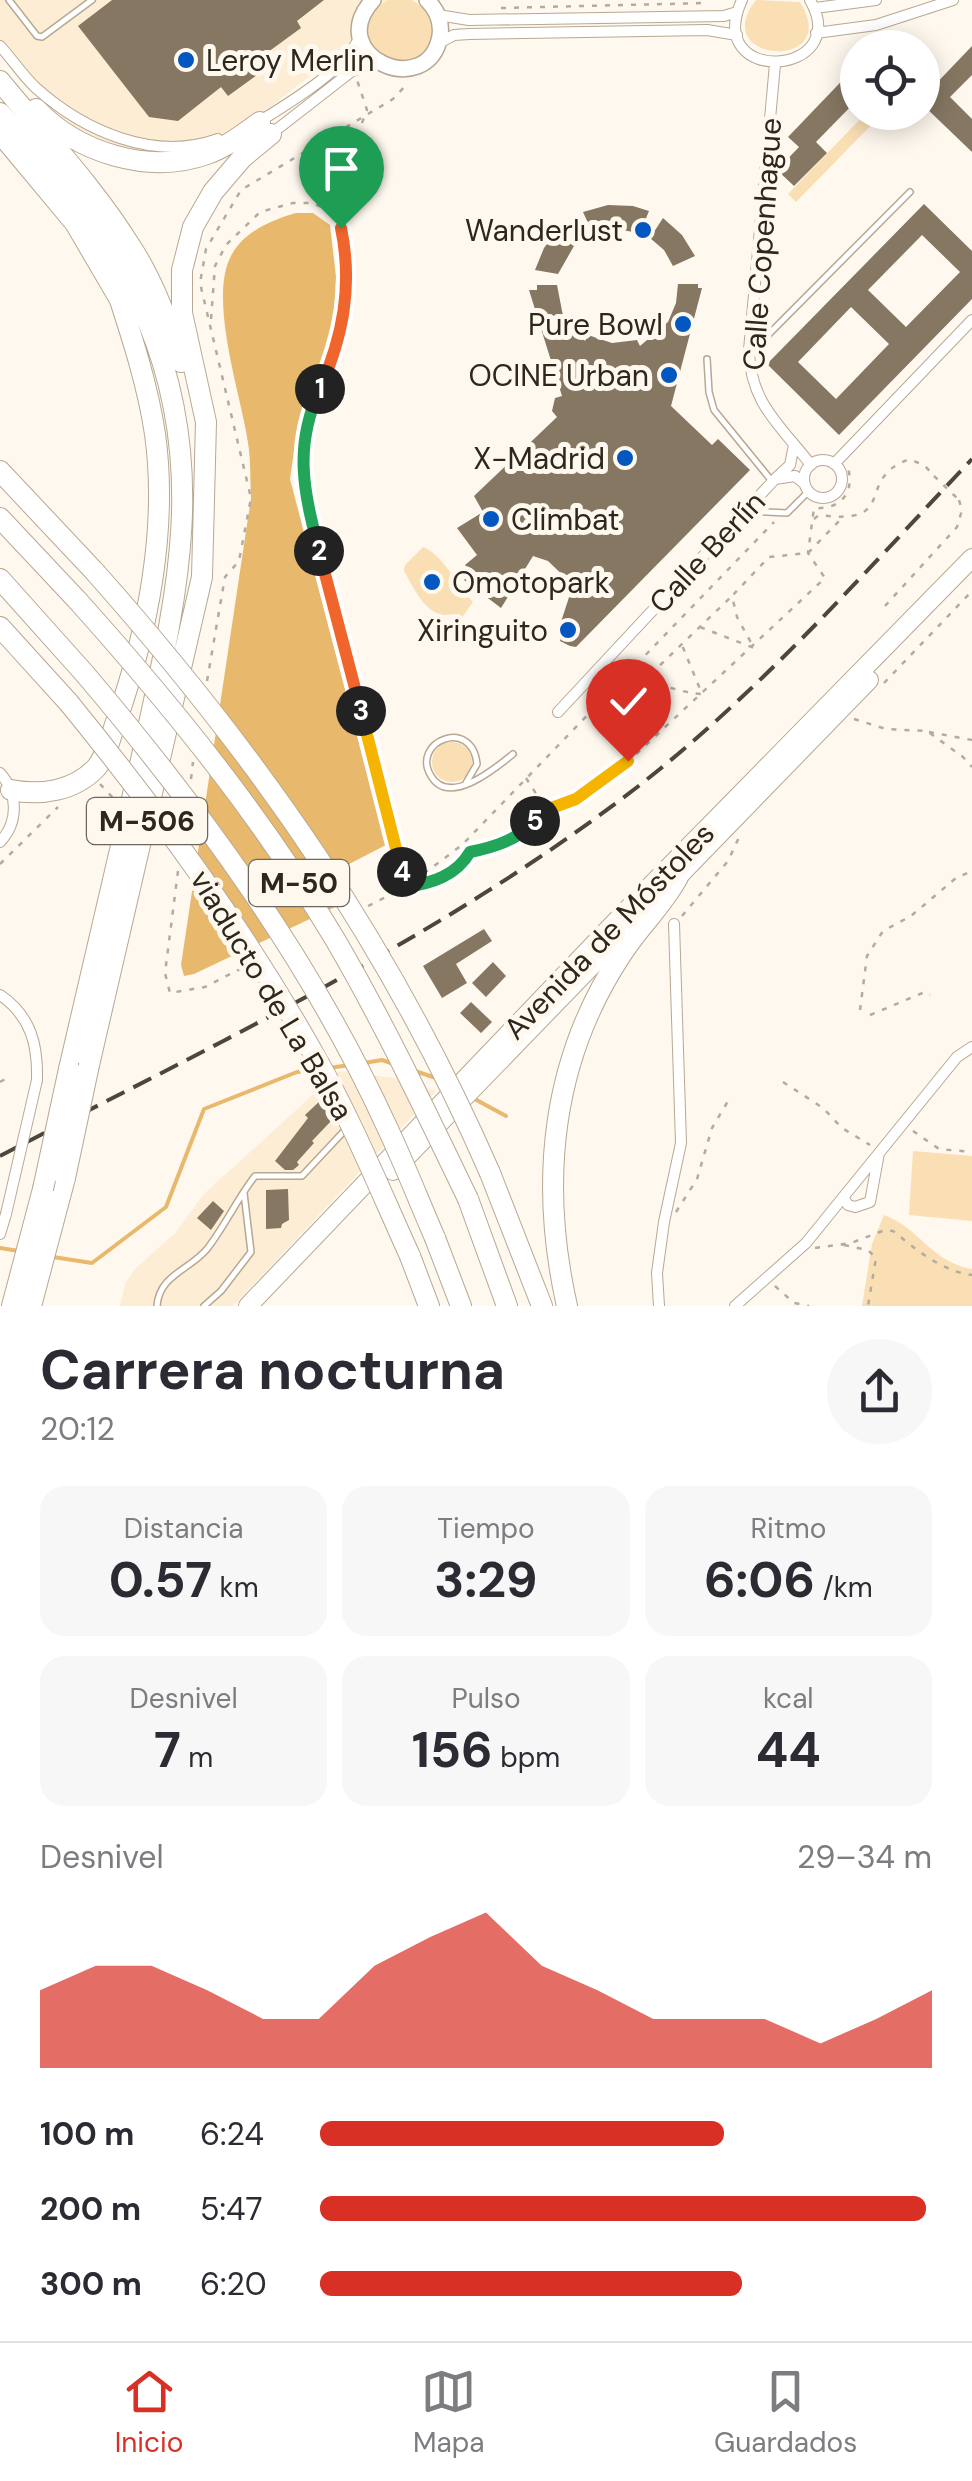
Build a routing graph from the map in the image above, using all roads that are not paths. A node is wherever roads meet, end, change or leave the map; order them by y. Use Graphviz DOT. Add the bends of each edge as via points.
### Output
graph roads {
  1 [pos="9,0"];
  2 [pos="92,0"];
  3 [pos="427,0"];
  4 [pos="742,0"];
  5 [pos="876,0"];
  6 [pos="954,0"];
  7 [pos="367,3"];
  8 [pos="813,4"];
  9 [pos="737,12"];
  10 [pos="438,15"];
  11 [pos="816,33"];
  12 [pos="360,34"];
  13 [pos="737,34"];
  14 [pos="438,43"];
  15 [pos="0,46"];
  16 [pos="379,64"];
  17 [pos="775,64"];
  18 [pos="0,72"];
  19 [pos="0,81"];
  20 [pos="0,113"];
  21 [pos="265,128"];
  22 [pos="0,133"];
  23 [pos="910,192"];
  24 [pos="118,294"];
  25 [pos="972,320"];
  26 [pos="749,350"];
  27 [pos="707,359"];
  28 [pos="794,444"];
  29 [pos="834,464"];
  30 [pos="811,465"];
  31 [pos="204,466"];
  32 [pos="0,470"];
  33 [pos="774,481"];
  34 [pos="0,487"];
  35 [pos="806,488"];
  36 [pos="746,510"];
  37 [pos="183,512"];
  38 [pos="0,518"];
  39 [pos="78,554"];
  40 [pos="972,558"];
  41 [pos="972,573"];
  42 [pos="0,578"];
  43 [pos="0,627"];
  44 [pos="558,712"];
  45 [pos="513,754"];
  46 [pos="6,781"];
  47 [pos="466,783"];
  48 [pos="0,842"];
  49 [pos="678,877"];
  50 [pos="674,924"];
  51 [pos="0,996"];
  52 [pos="972,1046"];
  53 [pos="79,1067"];
  54 [pos="462,1092"];
  55 [pos="880,1152"];
  56 [pos="387,1169"];
  57 [pos="244,1190"];
  58 [pos="843,1197"];
  59 [pos="502,1201"];
  60 [pos="0,1234"];
  61 [pos="35,1254"];
  62 [pos="428,1301"];
  63 [pos="12,1306"];
  64 [pos="31,1306"];
  65 [pos="156,1306"];
  66 [pos="204,1306"];
  67 [pos="248,1306"];
  68 [pos="258,1306"];
  69 [pos="460,1306"];
  70 [pos="507,1306"];
  71 [pos="532,1306"];
  72 [pos="542,1306"];
  73 [pos="567,1306"];
  74 [pos="659,1306"];
  75 [pos="735,1306"];
  1 -- 2 [label="lane" via="36,36"];
  3 -- 10 [label="street"];
  4 -- 9 [label="street"];
  5 -- 8 [label="street"];
  6 -- 11 [label="street" via="876,24"];
  7 -- 12 [label="street"];
  8 -- 11 [label="street"];
  9 -- 10 [label="street" via="468,20"];
  9 -- 13 [label="street"];
  10 -- 14 [label="street"];
  11 -- 17 [label="street" via="801,56"];
  12 -- 16 [label="street"];
  12 -- 21 [label="street" via="345,60"];
  13 -- 14 [label="street" via="469,34"];
  13 -- 17 [label="street" via="751,55"];
  14 -- 16 [label="street" via="413,67"];
  15 -- 21 [label="street" via="36,88 128,142 192,145"];
  16 -- 21 [label="street" via="352,71"];
  17 -- 26 [label="street, Calle Copenhague"];
  18 -- 21 [label="highway" via="44,118 121,158 204,155"];
  19 -- 31 [label="highway, M-506" via="132,248 166,316"];
  20 -- 37 [label="highway, M-506" via="81,207 148,322 181,437"];
  21 -- 31 [label="highway" via="213,192 193,228 182,270 182,314 206,422"];
  22 -- 24 [label="highway" via="75,224"];
  23 -- 26 [label="lane"];
  24 -- 37 [label="highway" via="143,344"];
  24 -- 46 [label="highway" via="155,435 158,512 149,592 103,758 66,787 36,793"];
  25 -- 29 [label="street"];
  26 -- 28 [label="street, Calle Copenhague" via="749,377 772,422"];
  27 -- 33 [label="lane" via="714,410"];
  28 -- 30 [label="street, Calle Copenhague"];
  28 -- 33 [label="street, Calle Berlín" via="790,464"];
  29 -- 30 [label="street"];
  29 -- 35 [label="street" via="842,474 838,492 821,499"];
  30 -- 35 [label="street"];
  31 -- 53 [label="highway, M-506" via="202,576 194,622"];
  32 -- 39 [label="highway"];
  33 -- 35 [label="street, Calle Berlín" via="794,476"];
  33 -- 36 [label="street, Calle Berlín"];
  34 -- 39 [label="highway"];
  35 -- 36 [label="lane" via="787,513"];
  36 -- 44 [label="street, Calle Berlín"];
  37 -- 53 [label="highway, M-506" via="177,589"];
  38 -- 70 [label="highway, M-50, bridge" via="203,748 292,873 396,1048 468,1199"];
  39 -- 59 [label="highway, bridge" via="220,718 319,855 424,1032"];
  40 -- 54 [label="main road, Avenida de Móstoles"];
  41 -- 49 [label="main road, Avenida de Móstoles"];
  42 -- 69 [label="highway, viaducto de La Balsa / M-50, bridge" via="174,782 259,900 387,1126"];
  43 -- 62 [label="highway, viaducto de La Balsa / M-50, bridge" via="144,795 232,919 332,1089"];
  45 -- 47 [label="lane"];
  46 -- 48 [label="street" via="15,806"];
  47 -- 47 [label="lane" via="478,764 474,749 462,739 432,746 426,760 430,776 443,787"];
  49 -- 54 [label="main road, Avenida de Móstoles"];
  49 -- 73 [label="highway" via="590,1009 560,1100 552,1210"];
  50 -- 74 [label="street" via="682,1143 665,1216"];
  51 -- 60 [label="street, bridge" via="28,1023 38,1052"];
  52 -- 55 [label="street"];
  53 -- 61 [label="highway, M-506, bridge" via="42,1189"];
  53 -- 61 [label="highway, M-506, bridge" via="65,1178"];
  54 -- 56 [label="main road, Avenida de Móstoles"];
  55 -- 58 [label="street"];
  55 -- 58 [label="street" via="870,1202 855,1208"];
  56 -- 57 [label="lane" via="345,1128 302,1176 256,1176"];
  56 -- 67 [label="main road, Avenida de Móstoles"];
  56 -- 68 [label="main road, Avenida de Móstoles"];
  57 -- 65 [label="lane" via="205,1252 176,1272"];
  57 -- 66 [label="lane" via="251,1252"];
  58 -- 75 [label="street" via="806,1243"];
  59 -- 71 [label="highway"];
  59 -- 72 [label="highway"];
  61 -- 63 [label="highway, M-506"];
  61 -- 64 [label="highway, M-506"];
}
